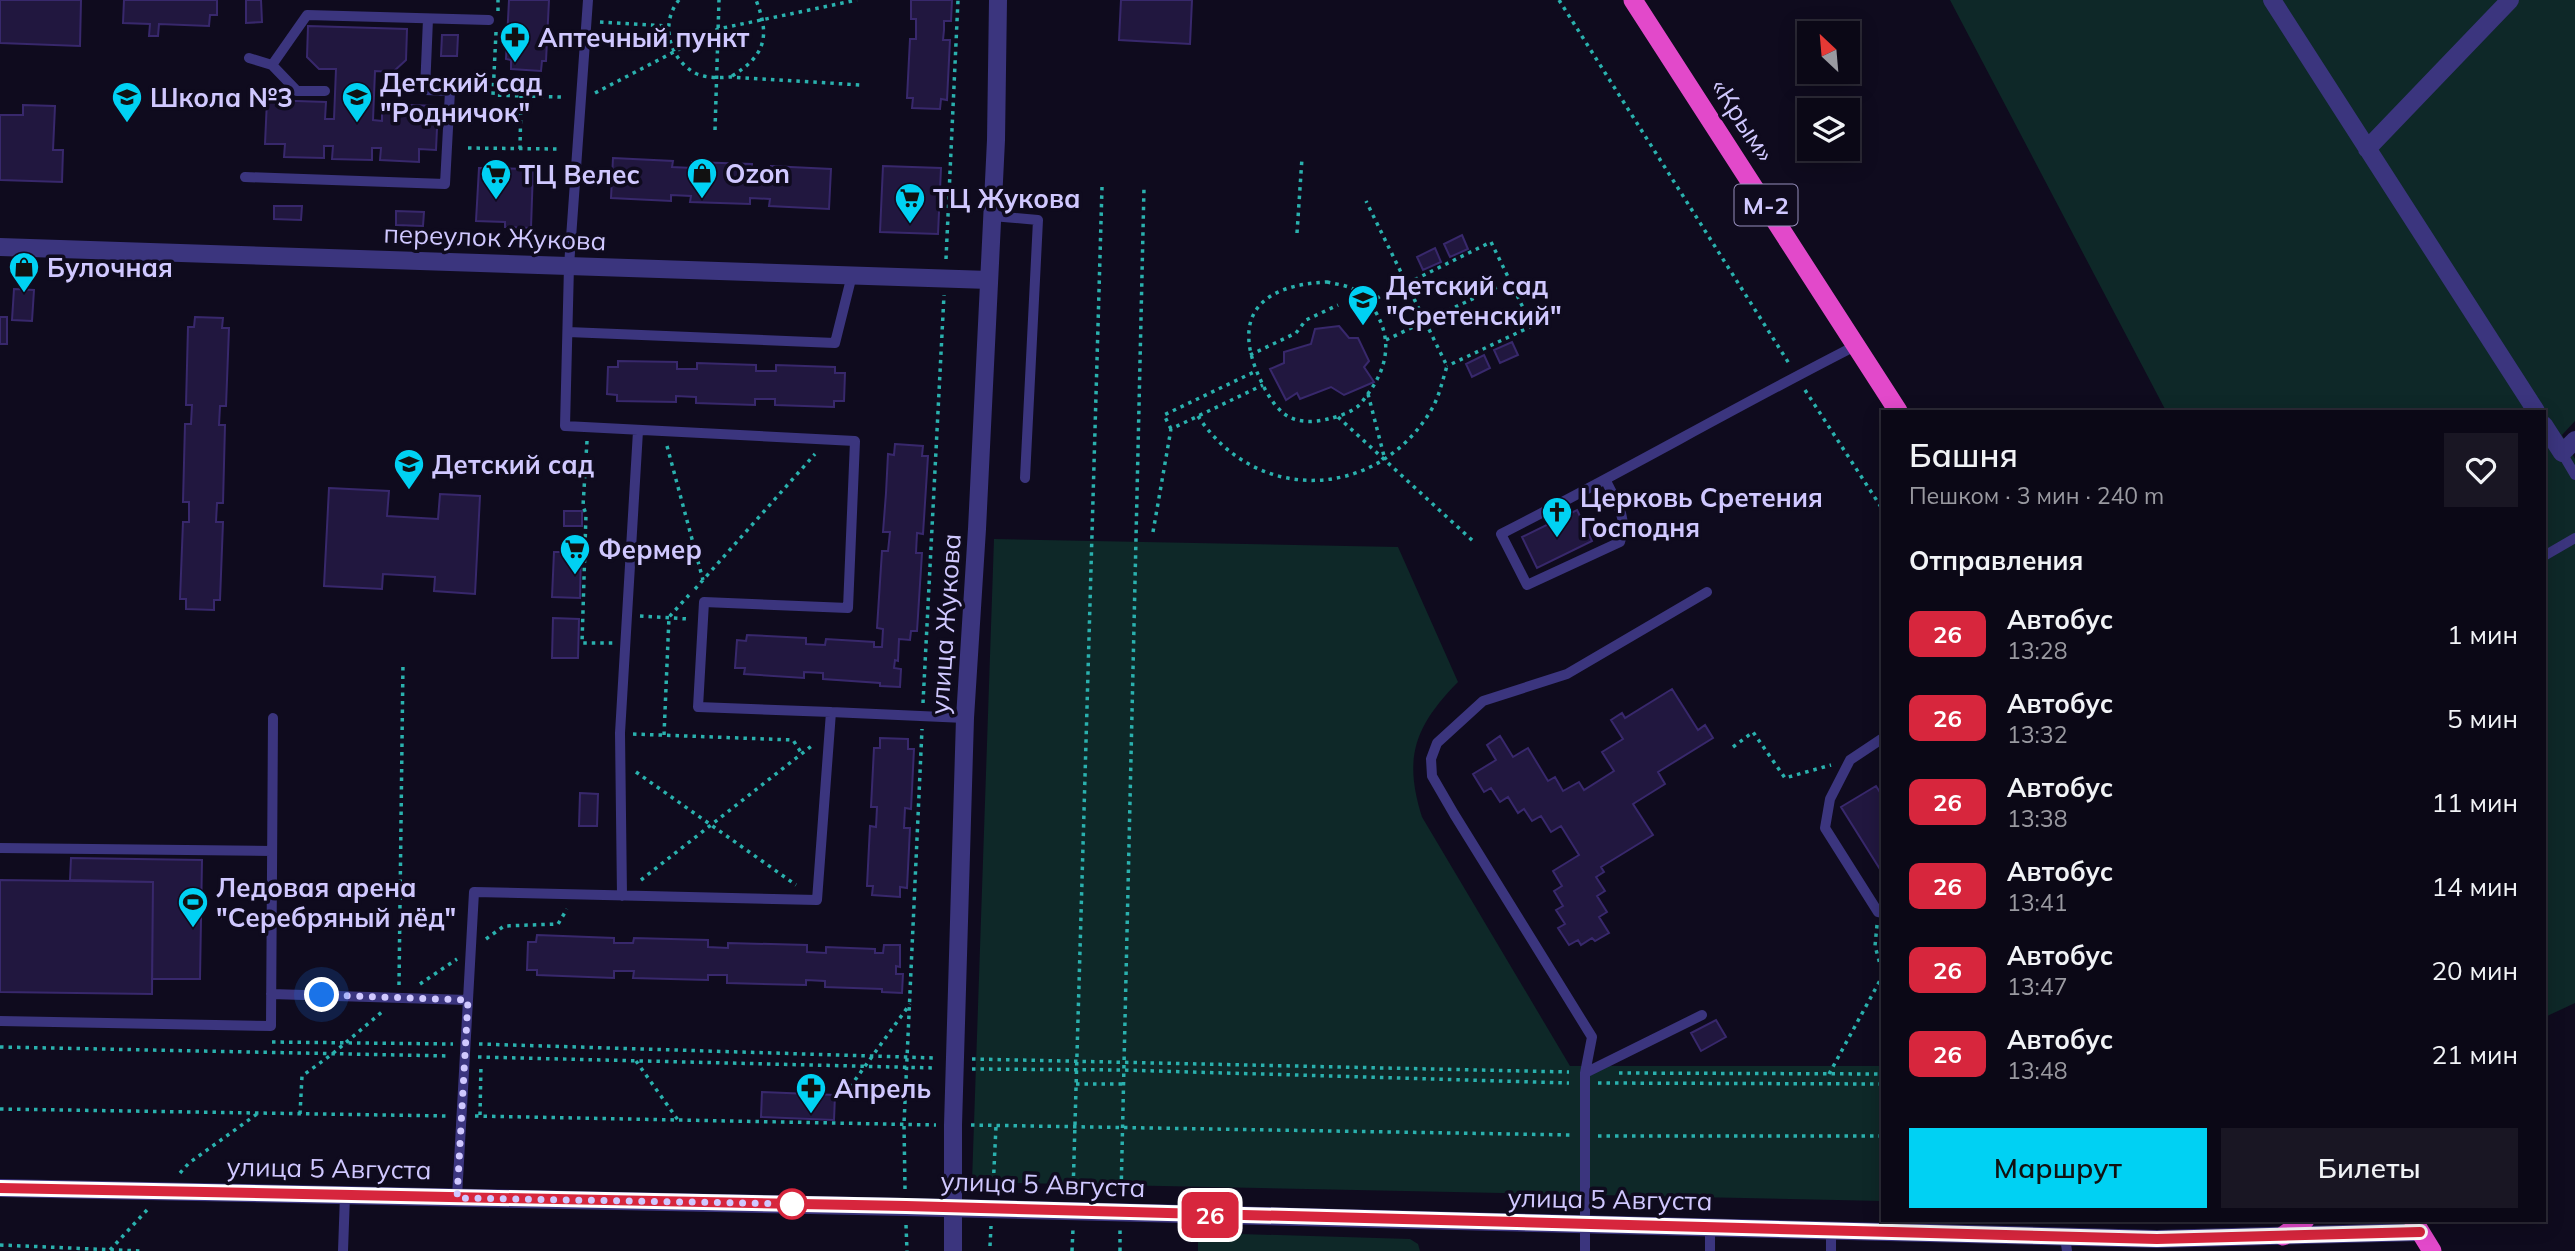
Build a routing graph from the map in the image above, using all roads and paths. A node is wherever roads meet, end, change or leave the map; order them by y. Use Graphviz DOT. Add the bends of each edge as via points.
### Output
graph roads {
  1 [pos="498,0"];
  2 [pos="588,0"];
  3 [pos="679,0"];
  4 [pos="719,0"];
  5 [pos="756,0"];
  6 [pos="857,0"];
  7 [pos="958,0"];
  8 [pos="998,0"];
  9 [pos="1559,0"];
  10 [pos="1633,0"];
  11 [pos="1646,0"];
  12 [pos="2272,0"];
  13 [pos="2510,0"];
  14 [pos="428,19"];
  15 [pos="494,20"];
  16 [pos="764,20"];
  17 [pos="587,21"];
  18 [pos="668,26"];
  19 [pos="719,29"];
  20 [pos="675,52"];
  21 [pos="249,58"];
  22 [pos="272,65"];
  23 [pos="730,77"];
  24 [pos="716,78"];
  25 [pos="861,85"];
  26 [pos="326,91"];
  27 [pos="521,96"];
  28 [pos="561,97"];
  29 [pos="581,100"];
  30 [pos="715,130"];
  31 [pos="468,148"];
  32 [pos="520,149"];
  33 [pos="559,149"];
  34 [pos="2367,149"];
  35 [pos="1302,158"];
  36 [pos="245,177"];
  37 [pos="1102,187"];
  38 [pos="1144,187"];
  39 [pos="1366,201"];
  40 [pos="992,216"];
  41 [pos="1297,233"];
  42 [pos="0,247"];
  43 [pos="26,264"];
  44 [pos="569,266"];
  45 [pos="852,275"];
  46 [pos="945,278"];
  47 [pos="989,280"];
  48 [pos="1510,281"];
  49 [pos="25,283"];
  50 [pos="1406,283"];
  51 [pos="1369,302"];
  52 [pos="1338,305"];
  53 [pos="1424,321"];
  54 [pos="568,332"];
  55 [pos="1386,340"];
  56 [pos="1857,345"];
  57 [pos="1250,355"];
  58 [pos="1447,366"];
  59 [pos="1256,371"];
  60 [pos="1796,376"];
  61 [pos="1263,385"];
  62 [pos="1368,394"];
  63 [pos="1897,410"];
  64 [pos="1909,410"];
  65 [pos="2535,410"];
  66 [pos="1198,416"];
  67 [pos="1338,417"];
  68 [pos="2546,427"];
  69 [pos="588,428"];
  70 [pos="1171,429"];
  71 [pos="638,431"];
  72 [pos="664,432"];
  73 [pos="828,440"];
  74 [pos="2569,446"];
  75 [pos="1384,459"];
  76 [pos="2575,475"];
  77 [pos="1026,478"];
  78 [pos="1606,481"];
  79 [pos="1881,507"];
  80 [pos="1153,532"];
  81 [pos="2575,538"];
  82 [pos="1472,541"];
  83 [pos="2546,555"];
  84 [pos="703,580"];
  85 [pos="1707,592"];
  86 [pos="627,616"];
  87 [pos="669,617"];
  88 [pos="703,620"];
  89 [pos="626,644"];
  90 [pos="403,662"];
  91 [pos="831,712"];
  92 [pos="922,716"];
  93 [pos="273,718"];
  94 [pos="965,718"];
  95 [pos="830,732"];
  96 [pos="620,733"];
  97 [pos="664,735"];
  98 [pos="1881,742"];
  99 [pos="1733,747"];
  100 [pos="802,754"];
  101 [pos="1850,760"];
  102 [pos="621,761"];
  103 [pos="711,825"];
  104 [pos="0,848"];
  105 [pos="272,851"];
  106 [pos="622,896"];
  107 [pos="817,900"];
  108 [pos="1880,913"];
  109 [pos="1881,968"];
  110 [pos="1881,979"];
  111 [pos="271,994"];
  112 [pos="399,998"];
  113 [pos="468,1000"];
  114 [pos="910,1004"];
  115 [pos="1702,1015"];
  116 [pos="0,1021"];
  117 [pos="636,1061"];
  118 [pos="1585,1073"];
  119 [pos="1829,1074"];
  120 [pos="1075,1084"];
  121 [pos="1122,1084"];
  122 [pos="849,1087"];
  123 [pos="678,1120"];
  124 [pos="996,1126"];
  125 [pos="0,1188"];
  126 [pos="345,1195"];
  127 [pos="457,1198"];
  128 [pos="906,1206"];
  129 [pos="953,1208"];
  130 [pos="992,1209"];
  131 [pos="1073,1211"];
  132 [pos="1120,1212"];
  133 [pos="2302,1222"];
  134 [pos="1585,1224"];
  135 [pos="2417,1226"];
  136 [pos="1710,1228"];
  137 [pos="1831,1231"];
  138 [pos="2283,1236"];
  139 [pos="2066,1244"];
  140 [pos="0,1245"];
  141 [pos="990,1246"];
  142 [pos="139,1251"];
  143 [pos="343,1251"];
  144 [pos="906,1251"];
  145 [pos="953,1251"];
  146 [pos="1072,1251"];
  147 [pos="1120,1251"];
  148 [pos="1585,1251"];
  149 [pos="1710,1251"];
  150 [pos="1831,1251"];
  151 [pos="2432,1251"];
  1 -- 15 [label="path"];
  2 -- 17 [label="lane"];
  3 -- 18 [label="path"];
  4 -- 19 [label="path"];
  5 -- 16 [label="path"];
  6 -- 16 [label="path"];
  7 -- 46 [label="path"];
  8 -- 40 [label="street, улица Жукова"];
  9 -- 60 [label="path"];
  10 -- 56 [label="highway, «Крым» / М-2"];
  11 -- 64 [label="highway, «Крым» / М-2"];
  12 -- 34 [label="street"];
  13 -- 34 [label="street"];
  14 -- 15 [label="lane"];
  14 -- 22 [label="lane" via="307,15"];
  14 -- 36 [label="lane" via="425,90 450,91 445,184"];
  15 -- 27 [label="path" via="493,95"];
  16 -- 19 [label="path"];
  16 -- 23 [label="path" via="758,54"];
  17 -- 18 [label="path"];
  17 -- 29 [label="lane"];
  18 -- 20 [label="path"];
  19 -- 20 [label="path"];
  19 -- 24 [label="path"];
  20 -- 24 [label="path" via="684,66"];
  20 -- 29 [label="path"];
  21 -- 22 [label="lane"];
  22 -- 26 [label="lane" via="297,91"];
  23 -- 24 [label="path"];
  23 -- 25 [label="path"];
  24 -- 30 [label="path"];
  27 -- 28 [label="path"];
  27 -- 32 [label="path"];
  29 -- 44 [label="lane"];
  31 -- 32 [label="path"];
  32 -- 33 [label="path"];
  34 -- 65 [label="street"];
  35 -- 41 [label="path"];
  37 -- 120 [label="path"];
  38 -- 121 [label="path"];
  39 -- 50 [label="path"];
  40 -- 47 [label="street, улица Жукова"];
  40 -- 77 [label="lane" via="1038,220"];
  42 -- 44 [label="street, переулок Жукова"];
  43 -- 49 [label="path"];
  44 -- 45 [label="street, переулок Жукова"];
  44 -- 54 [label="lane"];
  45 -- 46 [label="street, переулок Жукова"];
  45 -- 54 [label="lane" via="835,343"];
  46 -- 47 [label="street, переулок Жукова"];
  46 -- 92 [label="path"];
  47 -- 94 [label="street, улица Жукова"];
  48 -- 50 [label="path" via="1491,242"];
  48 -- 53 [label="path"];
  48 -- 58 [label="path" via="1532,326"];
  50 -- 51 [label="path"];
  50 -- 53 [label="path"];
  51 -- 55 [label="path" via="1382,322"];
  51 -- 57 [label="path" via="1353,288 1327,282 1289,286 1257,308 1247,337"];
  52 -- 57 [label="path" via="1306,320 1296,333"];
  53 -- 55 [label="path"];
  53 -- 58 [label="path"];
  54 -- 69 [label="lane" via="565,426"];
  55 -- 62 [label="path" via="1379,380"];
  56 -- 60 [label="lane"];
  56 -- 63 [label="highway, «Крым» / М-2"];
  57 -- 59 [label="path"];
  58 -- 75 [label="path" via="1430,413"];
  59 -- 61 [label="path"];
  59 -- 70 [label="path" via="1164,415"];
  60 -- 78 [label="lane"];
  60 -- 79 [label="path"];
  61 -- 66 [label="path"];
  61 -- 67 [label="path" via="1283,414 1318,422"];
  62 -- 67 [label="path" via="1357,407"];
  62 -- 75 [label="path"];
  66 -- 70 [label="path"];
  66 -- 75 [label="path" via="1234,456 1282,477 1337,478 1367,470"];
  67 -- 75 [label="path"];
  68 -- 74 [label="street"];
  69 -- 71 [label="lane"];
  69 -- 89 [label="path" via="582,643"];
  70 -- 80 [label="path"];
  71 -- 72 [label="lane"];
  71 -- 86 [label="lane"];
  72 -- 73 [label="lane"];
  72 -- 84 [label="path"];
  73 -- 84 [label="path"];
  73 -- 88 [label="lane" via="855,441 848,608 705,602"];
  74 -- 76 [label="lane"];
  75 -- 82 [label="path"];
  78 -- 78 [label="lane" via="1622,513 1620,542 1527,585 1501,534"];
  81 -- 83 [label="lane"];
  84 -- 87 [label="path"];
  85 -- 118 [label="lane" via="1567,674 1483,701 1437,743 1431,759 1432,776 1592,1037"];
  86 -- 87 [label="path"];
  86 -- 89 [label="lane"];
  87 -- 88 [label="path"];
  87 -- 97 [label="path"];
  88 -- 91 [label="lane" via="698,707"];
  89 -- 96 [label="lane"];
  90 -- 112 [label="path"];
  91 -- 92 [label="lane"];
  91 -- 95 [label="lane"];
  92 -- 94 [label="lane"];
  92 -- 114 [label="path"];
  93 -- 105 [label="lane"];
  94 -- 129 [label="street, улица Жукова"];
  95 -- 100 [label="path"];
  95 -- 107 [label="lane"];
  96 -- 97 [label="path"];
  96 -- 102 [label="lane"];
  97 -- 100 [label="path" via="793,740"];
  98 -- 101 [label="lane"];
  99 -- 101 [label="path" via="1753,732 1784,778"];
  100 -- 103 [label="path"];
  101 -- 108 [label="lane" via="1830,799 1825,828"];
  102 -- 103 [label="path"];
  102 -- 106 [label="lane"];
  103 -- 106 [label="path"];
  103 -- 107 [label="path"];
  104 -- 105 [label="lane"];
  105 -- 111 [label="lane"];
  106 -- 107 [label="lane"];
  106 -- 113 [label="lane" via="474,892"];
  108 -- 109 [label="path" via="1875,946"];
  110 -- 119 [label="path"];
  111 -- 112 [label="lane"];
  111 -- 116 [label="lane" via="271,1026"];
  112 -- 113 [label="lane"];
  113 -- 127 [label="lane"];
  114 -- 122 [label="path"];
  114 -- 128 [label="path" via="904,1124"];
  115 -- 118 [label="lane"];
  117 -- 123 [label="path"];
  118 -- 134 [label="lane"];
  120 -- 121 [label="path"];
  120 -- 131 [label="path"];
  121 -- 132 [label="path"];
  124 -- 130 [label="path"];
  125 -- 126 [label="street, улица 5 Августа"];
  126 -- 127 [label="street, улица 5 Августа"];
  126 -- 143 [label="lane"];
  127 -- 128 [label="street, улица 5 Августа"];
  128 -- 129 [label="street, улица 5 Августа"];
  128 -- 144 [label="path"];
  129 -- 130 [label="street, улица 5 Августа"];
  129 -- 145 [label="street, улица Жукова"];
  130 -- 131 [label="street, улица 5 Августа"];
  130 -- 141 [label="path"];
  131 -- 132 [label="street, улица 5 Августа"];
  131 -- 146 [label="path"];
  132 -- 134 [label="street, улица 5 Августа"];
  132 -- 147 [label="path"];
  133 -- 138 [label="highway"];
  134 -- 136 [label="street, улица 5 Августа"];
  134 -- 148 [label="lane"];
  135 -- 138 [label="street, улица 5 Августа"];
  135 -- 151 [label="highway"];
  136 -- 137 [label="street, улица 5 Августа"];
  136 -- 149 [label="lane"];
  137 -- 139 [label="street, улица 5 Августа"];
  137 -- 150 [label="lane"];
  138 -- 139 [label="street, улица 5 Августа"];
  140 -- 142 [label="path"];
}
